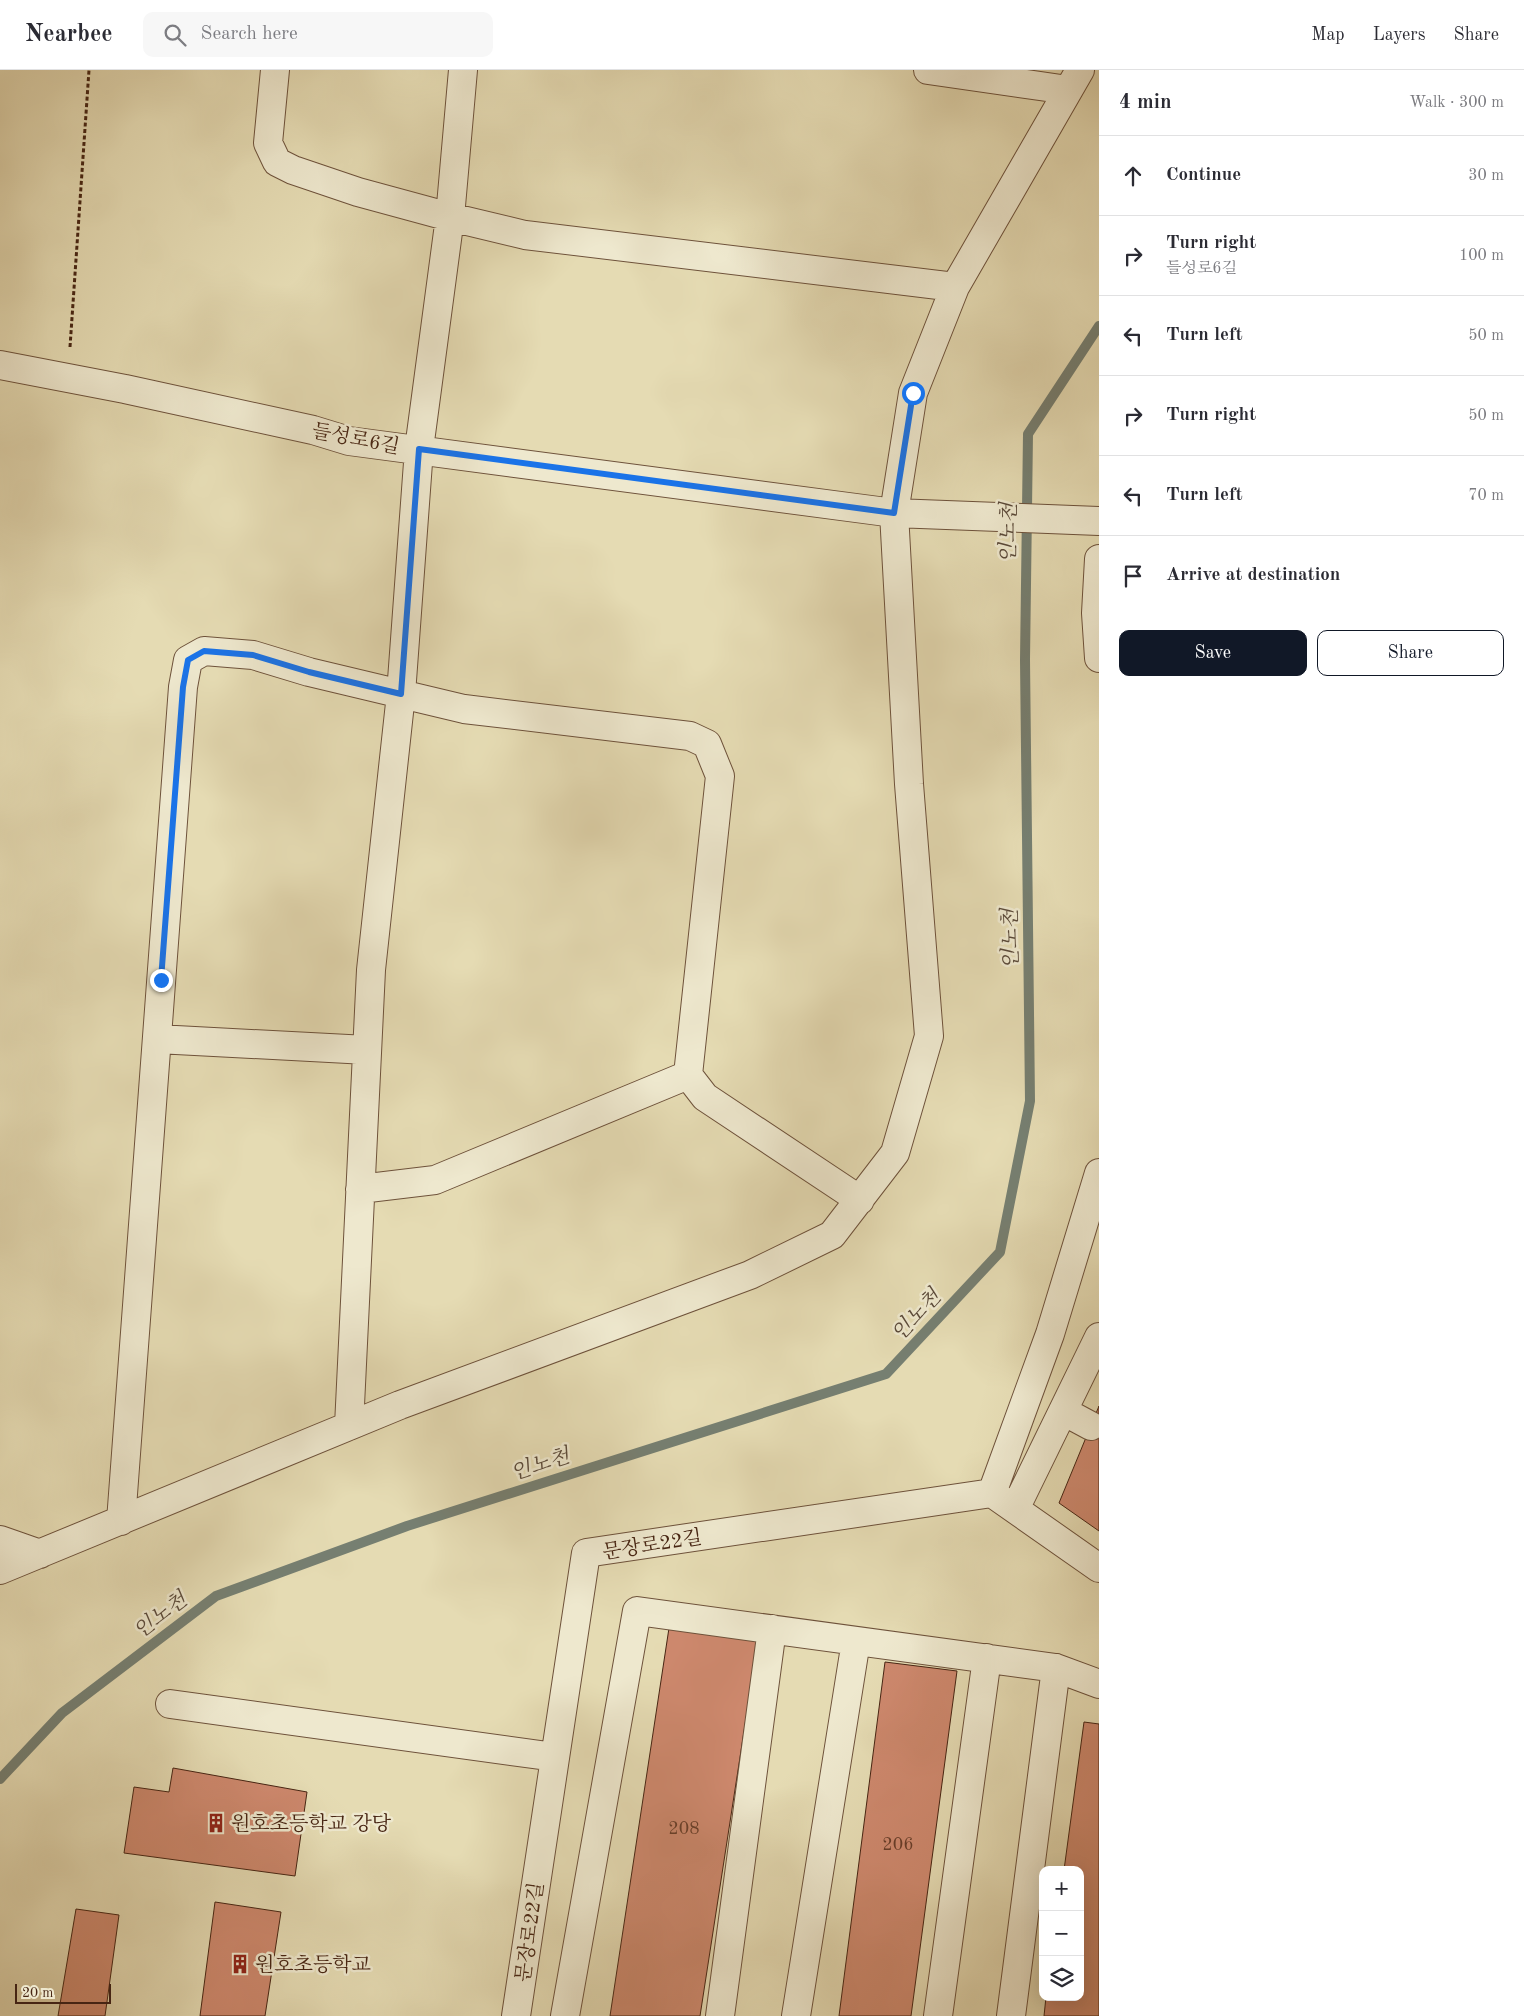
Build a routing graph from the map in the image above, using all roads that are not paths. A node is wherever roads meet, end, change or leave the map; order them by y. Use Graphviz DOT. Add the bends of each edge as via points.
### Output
graph roads {
  1 [pos="274,70"];
  2 [pos="463,70"];
  3 [pos="928,70"];
  4 [pos="1074,80"];
  5 [pos="450,217"];
  6 [pos="955,287"];
  7 [pos="0,365"];
  8 [pos="419,449"];
  9 [pos="894,513"];
  10 [pos="1099,521"];
  11 [pos="1099,559"];
  12 [pos="1099,658"];
  13 [pos="401,694"];
  14 [pos="157,1039"];
  15 [pos="367,1050"];
  16 [pos="688,1075"];
  17 [pos="1099,1173"];
  18 [pos="360,1189"];
  19 [pos="860,1200"];
  20 [pos="1093,1216"];
  21 [pos="1099,1337"];
  22 [pos="1063,1411"];
  23 [pos="349,1426"];
  24 [pos="1091,1426"];
  25 [pos="992,1492"];
  26 [pos="1016,1509"];
  27 [pos="121,1521"];
  28 [pos="0,1540"];
  29 [pos="40,1554"];
  30 [pos="1099,1568"];
  31 [pos="0,1570"];
  32 [pos="772,1629"];
  33 [pos="856,1641"];
  34 [pos="987,1658"];
  35 [pos="1056,1668"];
  36 [pos="1099,1684"];
  37 [pos="170,1704"];
  38 [pos="555,1756"];
  39 [pos="516,2016"];
  40 [pos="565,2016"];
  41 [pos="720,2016"];
  42 [pos="796,2016"];
  43 [pos="938,2016"];
  44 [pos="1011,2016"];
  1 -- 5 [label="street" via="268,143 277,162 358,192"];
  2 -- 5 [label="street"];
  3 -- 4 [label="street"];
  4 -- 6 [label="street"];
  5 -- 6 [label="street" via="525,235"];
  5 -- 8 [label="street"];
  6 -- 9 [label="street" via="913,393"];
  7 -- 8 [label="street, 들성로6길" via="349,440"];
  8 -- 9 [label="street, 들성로6길"];
  8 -- 13 [label="street"];
  9 -- 10 [label="street, 들성로6길"];
  9 -- 19 [label="street" via="909,784 929,1036 895,1153"];
  11 -- 12 [label="street" via="1096,614"];
  13 -- 14 [label="street" via="253,655 204,651 188,660 183,687"];
  13 -- 15 [label="street" via="371,970"];
  13 -- 16 [label="street" via="464,709 690,736 707,744 720,776"];
  14 -- 15 [label="street"];
  14 -- 27 [label="street"];
  15 -- 18 [label="street"];
  16 -- 18 [label="street" via="435,1180"];
  16 -- 19 [label="street" via="705,1097"];
  17 -- 20 [label="street"];
  18 -- 23 [label="street"];
  19 -- 23 [label="street" via="832,1235 750,1275"];
  20 -- 25 [label="street"];
  21 -- 22 [label="street"];
  22 -- 24 [label="street"];
  22 -- 26 [label="street"];
  23 -- 27 [label="street"];
  25 -- 26 [label="street"];
  25 -- 38 [label="street, 문장로22길" via="586,1554"];
  26 -- 30 [label="street"];
  27 -- 29 [label="street"];
  28 -- 29 [label="street"];
  29 -- 31 [label="street"];
  32 -- 33 [label="street"];
  32 -- 40 [label="street" via="637,1611"];
  32 -- 41 [label="street"];
  33 -- 34 [label="street"];
  33 -- 42 [label="street"];
  34 -- 35 [label="street"];
  34 -- 43 [label="street"];
  35 -- 36 [label="street"];
  35 -- 44 [label="street"];
  37 -- 38 [label="street"];
  38 -- 39 [label="street, 문장로22길"];
}
